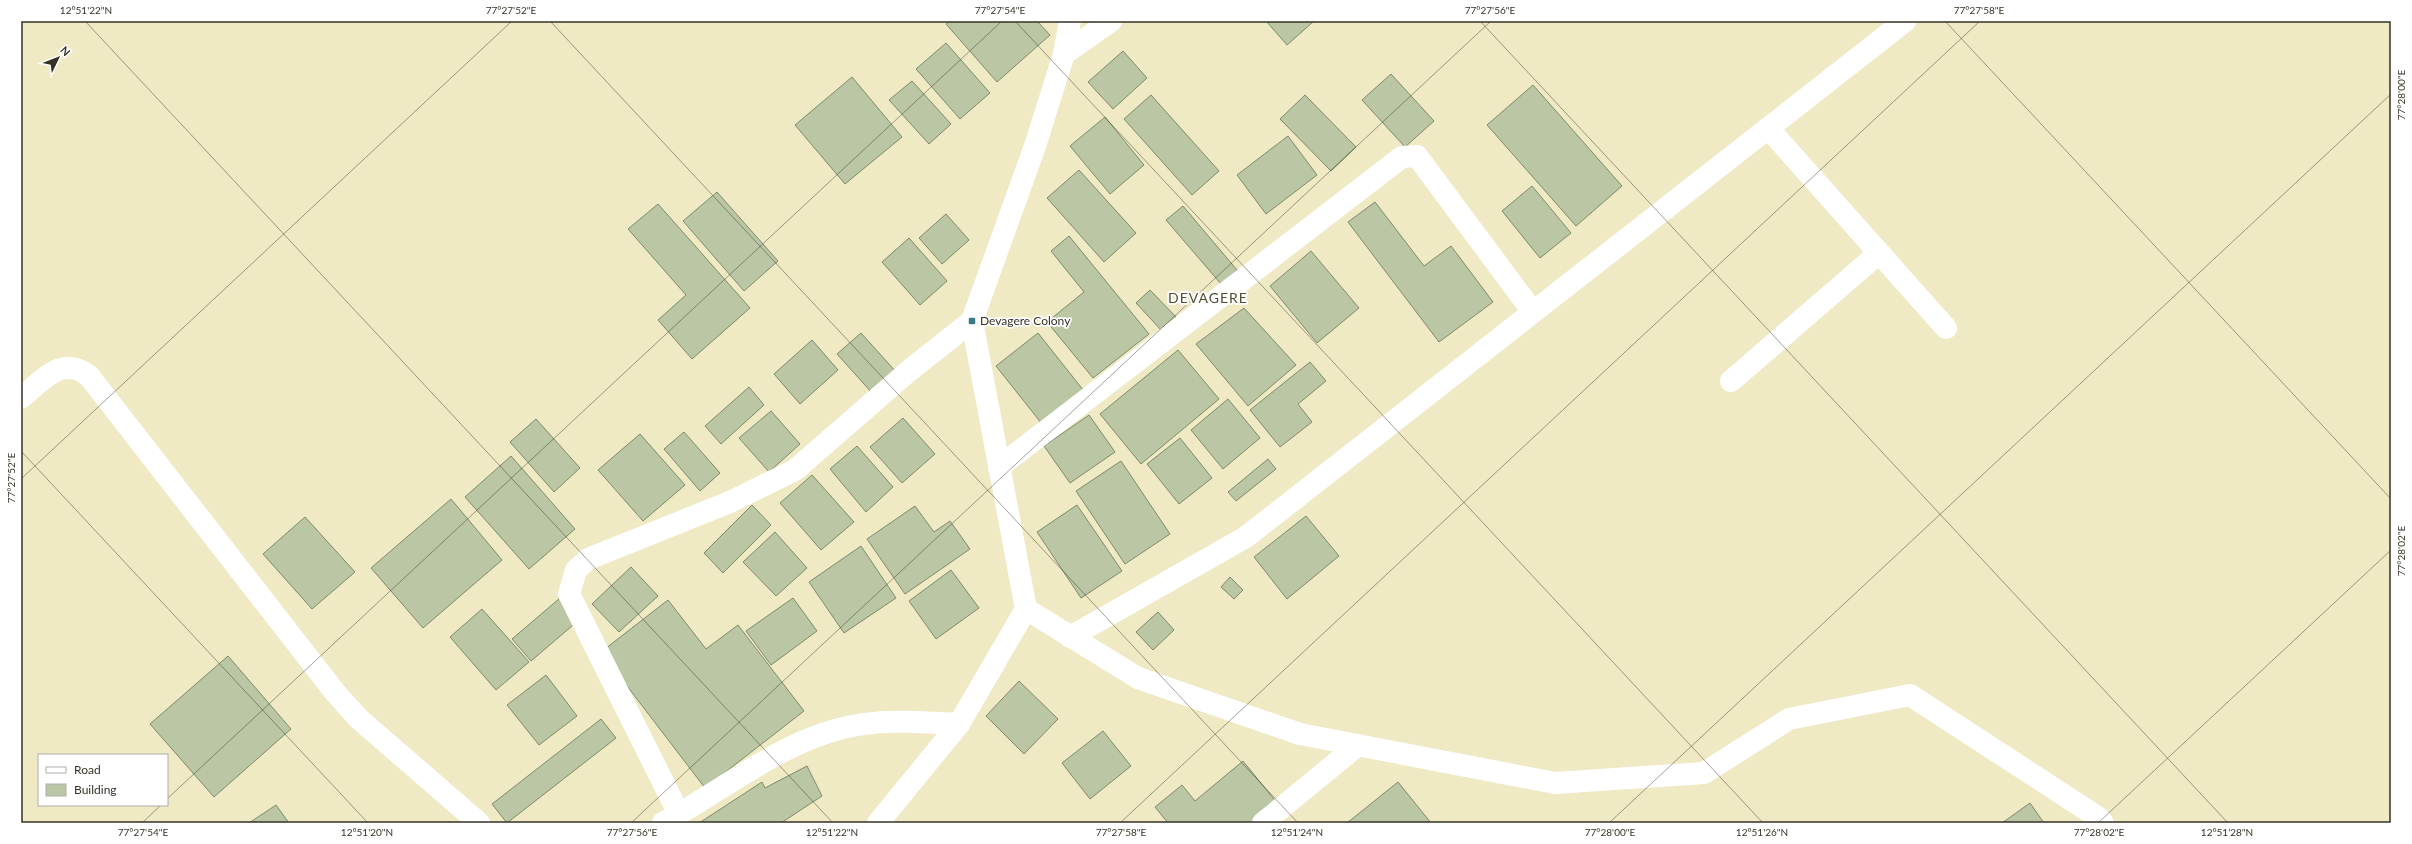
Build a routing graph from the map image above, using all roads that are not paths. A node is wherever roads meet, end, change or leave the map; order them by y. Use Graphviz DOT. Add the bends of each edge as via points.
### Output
graph roads {
  1 [pos="1070,21"];
  2 [pos="1111,21"];
  3 [pos="1905,21"];
  4 [pos="1064,54"];
  5 [pos="1768,128"];
  6 [pos="1879,254"];
  7 [pos="1533,312"];
  8 [pos="972,321"];
  9 [pos="1946,328"];
  10 [pos="1731,381"];
  11 [pos="21,398"];
  12 [pos="999,467"];
  13 [pos="1026,609"];
  14 [pos="1070,637"];
  15 [pos="959,724"];
  16 [pos="1358,745"];
  17 [pos="671,819"];
  18 [pos="479,823"];
  19 [pos="878,823"];
  20 [pos="1263,823"];
  21 [pos="2103,823"];
  1 -- 4 [label="street"];
  2 -- 4 [label="street"];
  3 -- 5 [label="street"];
  4 -- 8 [label="street" via="1035,146"];
  5 -- 6 [label="street"];
  5 -- 7 [label="street"];
  6 -- 9 [label="street"];
  6 -- 10 [label="street"];
  7 -- 12 [label="street" via="1417,156 1402,157"];
  7 -- 14 [label="street" via="1246,537"];
  8 -- 12 [label="street"];
  8 -- 17 [label="street" via="910,370 795,470 730,502 588,559 576,570 569,594"];
  11 -- 18 [label="street" via="60,368 76,368 89,376 348,707"];
  12 -- 13 [label="street"];
  13 -- 14 [label="street"];
  13 -- 15 [label="street"];
  14 -- 16 [label="street" via="1138,678 1300,734"];
  15 -- 17 [label="street" via="873,723 833,731 786,748"];
  15 -- 19 [label="street"];
  16 -- 20 [label="street"];
  16 -- 21 [label="street" via="1555,783 1704,773 1789,719 1910,695"];
}
